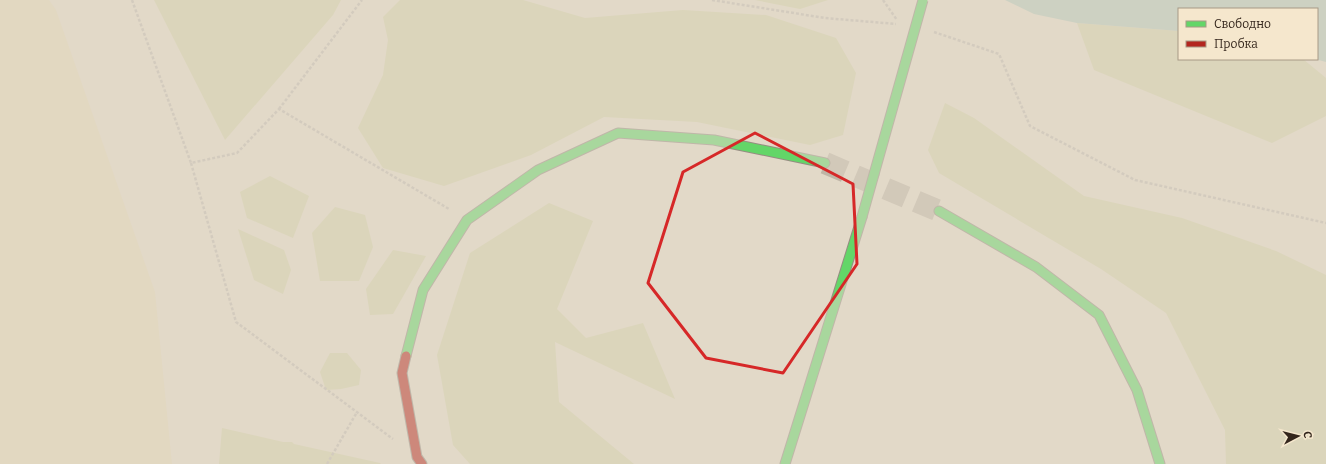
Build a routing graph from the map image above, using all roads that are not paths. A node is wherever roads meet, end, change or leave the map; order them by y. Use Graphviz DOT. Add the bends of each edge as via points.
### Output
graph roads {
  1 [pos="924,0"];
  2 [pos="825,163"];
  3 [pos="939,211"];
  4 [pos="422,464"];
  5 [pos="785,464"];
  6 [pos="1160,464"];
  1 -- 5 [label="street, bridge" via="862,217"];
  2 -- 4 [label="street" via="714,140 618,133 538,170 467,220 423,290 402,373 417,457"];
  3 -- 6 [label="street" via="1036,266 1099,315 1137,390"];
}
